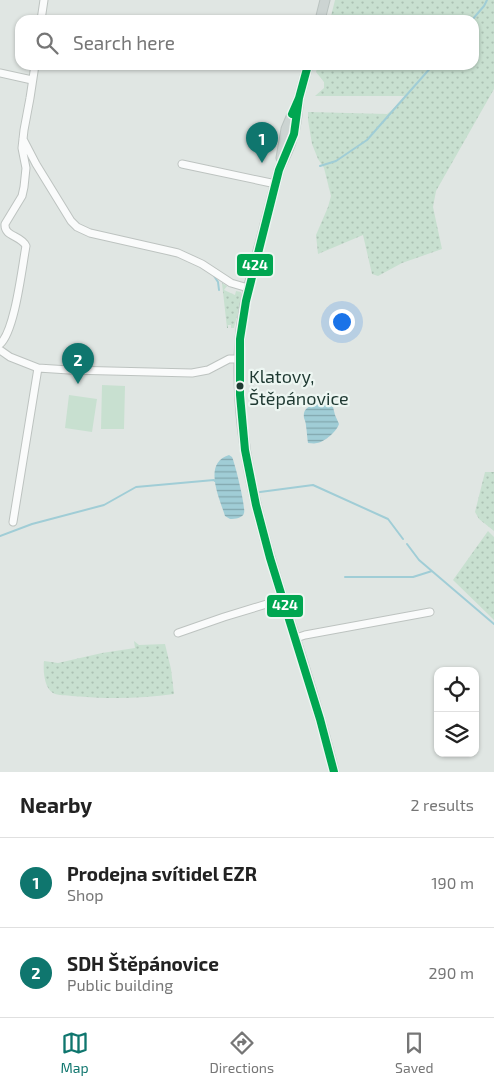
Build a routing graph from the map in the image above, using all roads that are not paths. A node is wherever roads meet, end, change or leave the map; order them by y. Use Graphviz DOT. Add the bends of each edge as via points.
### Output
graph roads {
  1 [pos="44,0"];
  2 [pos="325,0"];
  3 [pos="42,15"];
  4 [pos="321,15"];
  5 [pos="33,70"];
  6 [pos="307,70"];
  7 [pos="0,73"];
  8 [pos="32,80"];
  9 [pos="23,139"];
  10 [pos="182,164"];
  11 [pos="276,184"];
  12 [pos="248,288"];
  13 [pos="0,344"];
  14 [pos="0,350"];
  15 [pos="239,359"];
  16 [pos="38,368"];
  17 [pos="13,522"];
  18 [pos="283,599"];
  19 [pos="430,612"];
  20 [pos="178,634"];
  21 [pos="296,638"];
  22 [pos="334,772"];
  1 -- 3 [label="street"];
  2 -- 4 [label="main road"];
  5 -- 8 [label="street"];
  6 -- 11 [label="main road" via="294,133"];
  7 -- 8 [label="street"];
  8 -- 9 [label="street"];
  9 -- 12 [label="street" via="77,227 90,233 178,253 231,283"];
  9 -- 13 [label="street" via="24,187 4,228 26,246 10,326"];
  10 -- 11 [label="street"];
  11 -- 12 [label="main road"];
  12 -- 15 [label="main road"];
  14 -- 16 [label="street"];
  15 -- 16 [label="street" via="229,359 208,370 192,373"];
  15 -- 18 [label="main road" via="242,422 252,483"];
  16 -- 17 [label="street"];
  18 -- 20 [label="street"];
  18 -- 21 [label="main road"];
  19 -- 21 [label="street"];
  21 -- 22 [label="main road"];
}
